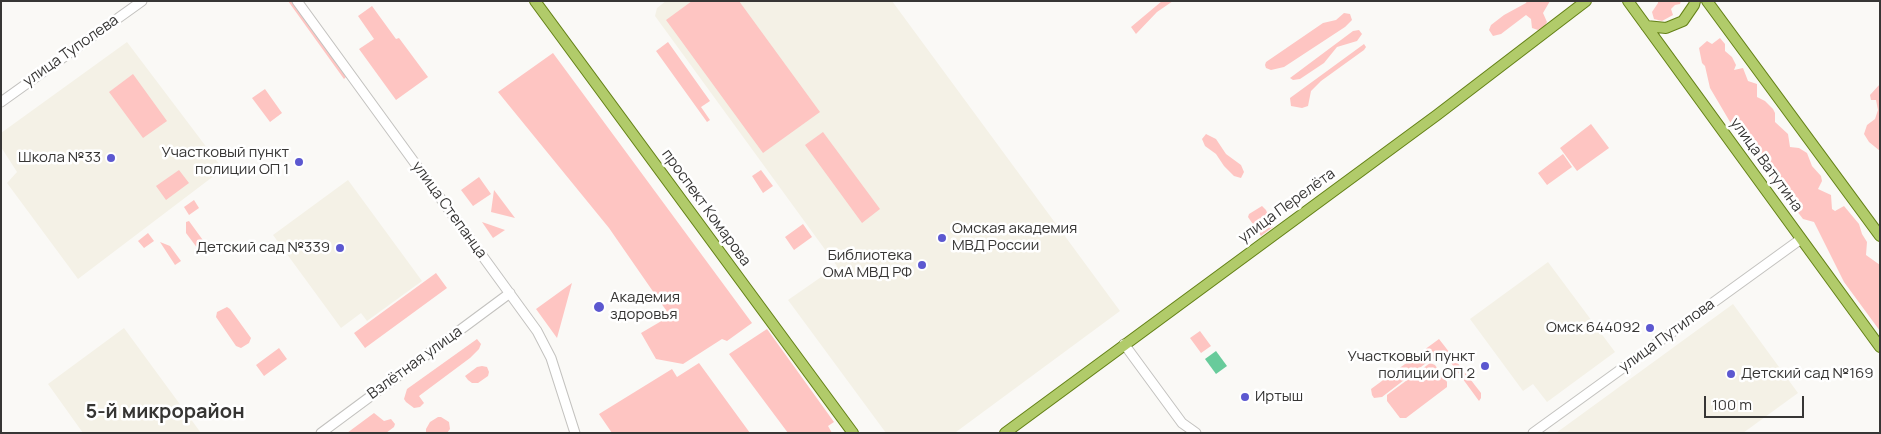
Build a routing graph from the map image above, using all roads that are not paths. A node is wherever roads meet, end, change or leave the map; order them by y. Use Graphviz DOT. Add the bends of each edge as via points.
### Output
graph roads {
  1 [pos="142,1"];
  2 [pos="297,1"];
  3 [pos="535,1"];
  4 [pos="1586,1"];
  5 [pos="1628,1"];
  6 [pos="1694,1"];
  7 [pos="1707,1"];
  8 [pos="1646,26"];
  9 [pos="1,102"];
  10 [pos="1880,236"];
  11 [pos="1801,240"];
  12 [pos="510,293"];
  13 [pos="1124,344"];
  14 [pos="1880,347"];
  15 [pos="321,433"];
  16 [pos="575,433"];
  17 [pos="853,433"];
  18 [pos="1004,433"];
  19 [pos="1196,433"];
  20 [pos="1533,433"];
  1 -- 9 [label="street, улица Туполева"];
  2 -- 12 [label="street, улица Степанца"];
  3 -- 17 [label="main road, проспект Комарова"];
  4 -- 13 [label="main road, улица Перелёта" via="1437,115"];
  5 -- 8 [label="main road, улица Ватутина"];
  6 -- 8 [label="main road" via="1683,20 1666,28"];
  7 -- 10 [label="main road"];
  8 -- 11 [label="main road, улица Ватутина"];
  11 -- 14 [label="main road, улица Ватутина"];
  11 -- 20 [label="street, улица Путилова"];
  12 -- 15 [label="street, Взлётная улица"];
  12 -- 16 [label="street, улица Степанца" via="547,347"];
  13 -- 18 [label="main road, улица Перелёта"];
  13 -- 19 [label="street" via="1182,424"];
}
